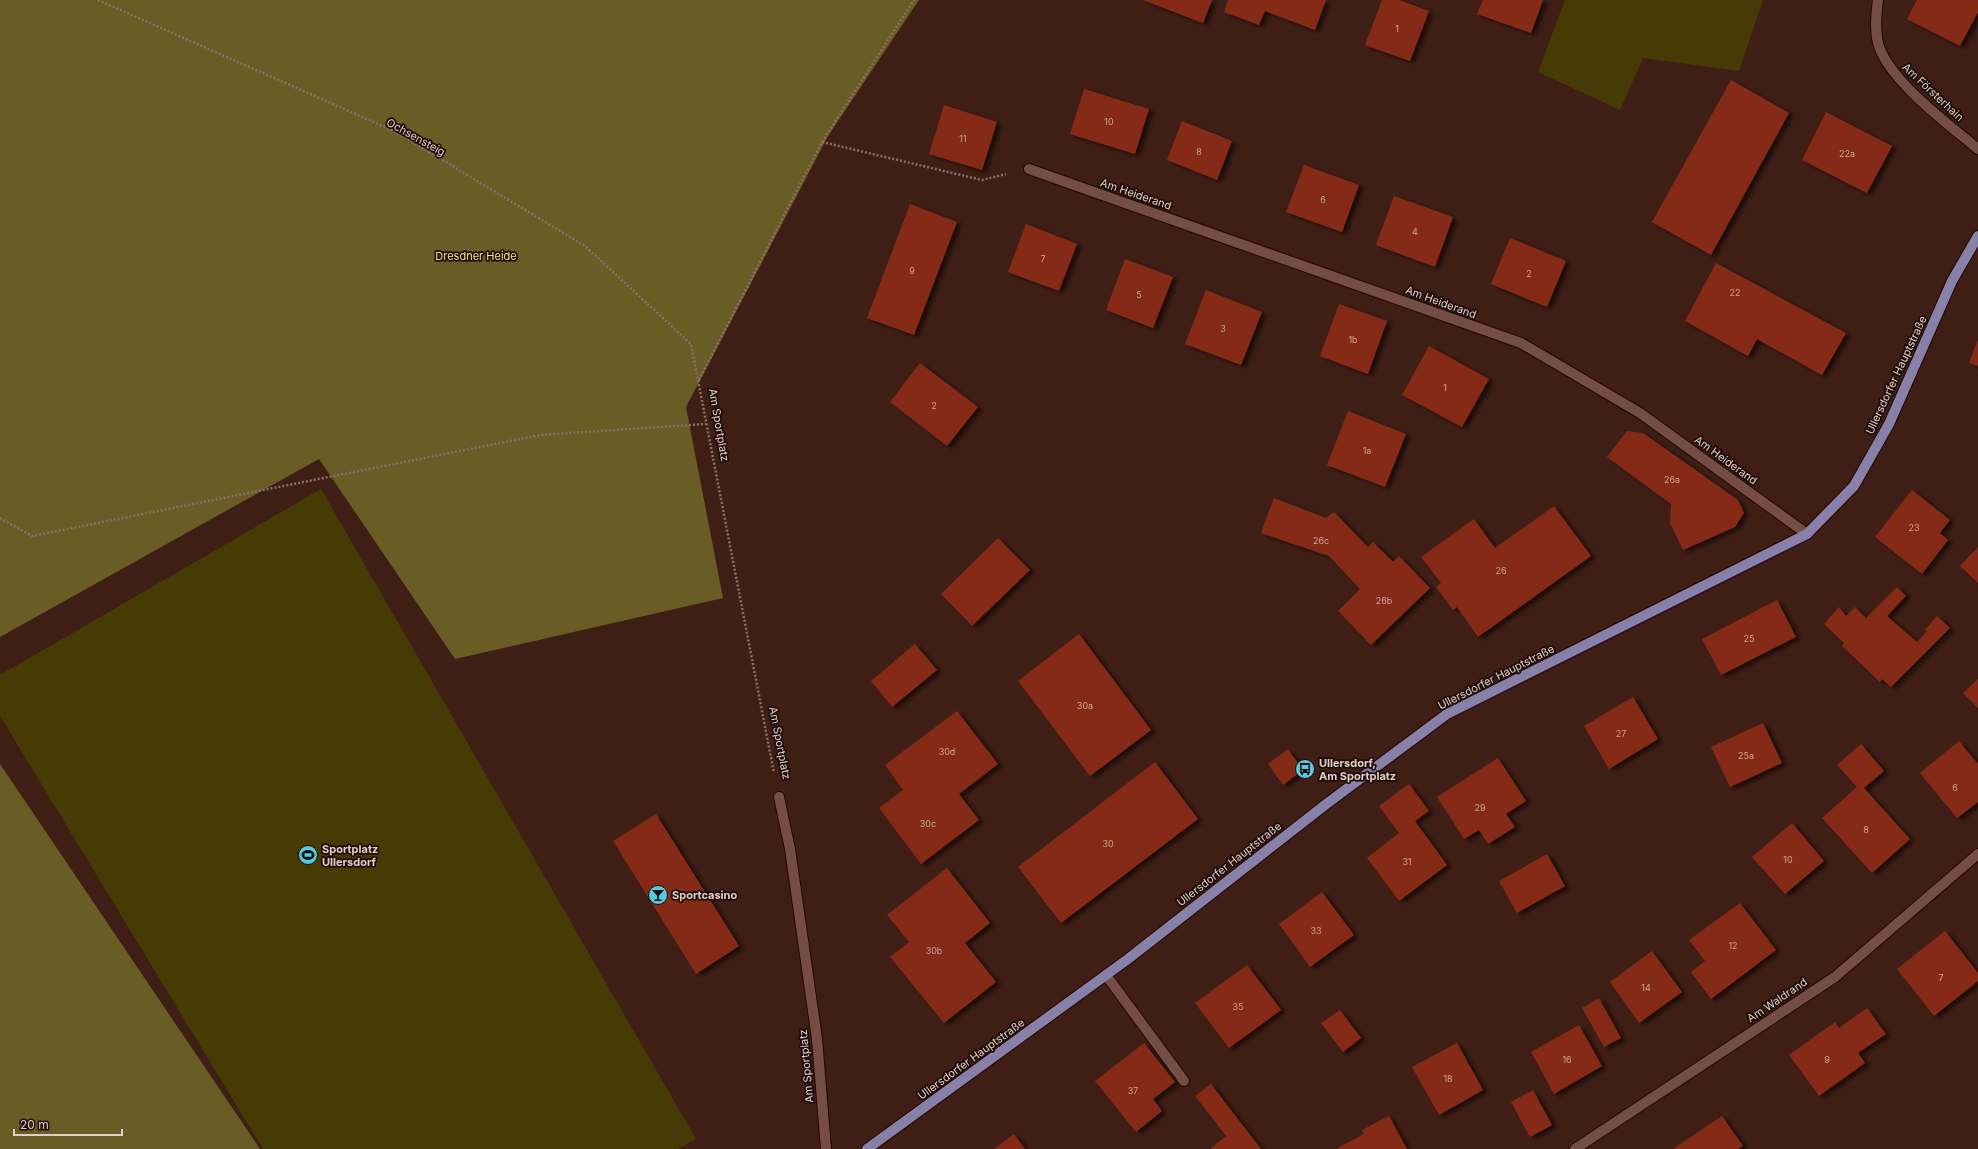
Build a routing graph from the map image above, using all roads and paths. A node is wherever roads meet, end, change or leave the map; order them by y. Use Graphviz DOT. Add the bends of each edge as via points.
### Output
graph roads {
  1 [pos="98,0"];
  2 [pos="914,0"];
  3 [pos="1878,0"];
  4 [pos="822,142"];
  5 [pos="1978,149"];
  6 [pos="1029,169"];
  7 [pos="1978,236"];
  8 [pos="691,344"];
  9 [pos="699,380"];
  10 [pos="706,424"];
  11 [pos="0,518"];
  12 [pos="1807,534"];
  13 [pos="779,797"];
  14 [pos="1978,854"];
  15 [pos="1106,975"];
  16 [pos="1184,1081"];
  17 [pos="826,1149"];
  18 [pos="867,1149"];
  19 [pos="1575,1149"];
  1 -- 8 [label="path, Ochsensteig" via="396,132 585,246"];
  2 -- 4 [label="path"];
  3 -- 5 [label="street, Am Försterhain" via="1876,18 1880,48 1895,75"];
  4 -- 6 [label="path" via="982,180"];
  4 -- 9 [label="path"];
  6 -- 12 [label="street, Am Heiderand" via="1521,344 1640,413"];
  7 -- 12 [label="main road, Ullersdorfer Hauptstraße" via="1952,281 1889,424 1854,486"];
  8 -- 9 [label="path, Am Sportplatz"];
  9 -- 10 [label="path, Am Sportplatz"];
  10 -- 11 [label="path" via="540,435 32,536"];
  10 -- 13 [label="path, Am Sportplatz"];
  12 -- 15 [label="main road, Ullersdorfer Hauptstraße" via="1447,714"];
  13 -- 17 [label="street, Am Sportplatz" via="790,849 817,1039"];
  14 -- 19 [label="street, Am Waldrand" via="1834,976"];
  15 -- 16 [label="street"];
  15 -- 18 [label="main road, Ullersdorfer Hauptstraße"];
}
